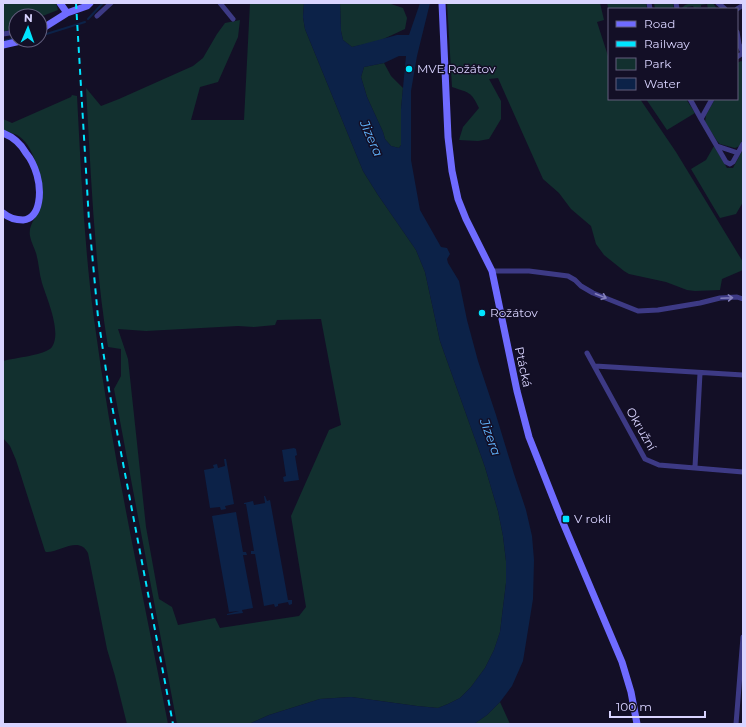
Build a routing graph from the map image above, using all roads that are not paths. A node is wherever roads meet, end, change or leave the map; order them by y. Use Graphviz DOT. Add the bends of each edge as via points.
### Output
graph roads {
  1 [pos="60,3"];
  2 [pos="90,3"];
  3 [pos="111,3"];
  4 [pos="220,3"];
  5 [pos="442,3"];
  6 [pos="67,13"];
  7 [pos="97,16"];
  8 [pos="233,19"];
  9 [pos="48,25"];
  10 [pos="738,38"];
  11 [pos="743,53"];
  12 [pos="691,100"];
  13 [pos="711,100"];
  14 [pos="701,119"];
  15 [pos="3,133"];
  16 [pos="743,144"];
  17 [pos="717,146"];
  18 [pos="738,153"];
  19 [pos="3,213"];
  20 [pos="492,271"];
  21 [pos="743,299"];
  22 [pos="587,353"];
  23 [pos="595,366"];
  24 [pos="700,373"];
  25 [pos="743,376"];
  26 [pos="695,467"];
  27 [pos="743,472"];
  28 [pos="743,637"];
  29 [pos="742,674"];
  30 [pos="637,724"];
  31 [pos="736,724"];
  1 -- 6 [label="street"];
  2 -- 6 [label="street"];
  3 -- 7 [label="street"];
  4 -- 8 [label="street"];
  5 -- 20 [label="street, Ptácká" via="452,171 458,199 466,219"];
  6 -- 9 [label="street"];
  10 -- 11 [label="street"];
  12 -- 14 [label="street"];
  13 -- 14 [label="street"];
  14 -- 17 [label="street"];
  15 -- 19 [label="street" via="16,141 26,153 37,175 39,196 38,207 26,220 14,219"];
  16 -- 18 [label="street"];
  17 -- 18 [label="street"];
  17 -- 18 [label="street" via="728,164 733,162"];
  20 -- 21 [label="street, one-way" via="529,271 568,276 593,294 638,311 658,310 720,298"];
  20 -- 30 [label="street, Ptácká" via="529,437 622,662"];
  22 -- 23 [label="street, Okružní"];
  23 -- 24 [label="street"];
  23 -- 26 [label="street, Okružní" via="645,459 659,465"];
  24 -- 25 [label="street"];
  24 -- 26 [label="street"];
  26 -- 27 [label="street, Okružní"];
  28 -- 29 [label="street"];
  29 -- 31 [label="street"];
}
